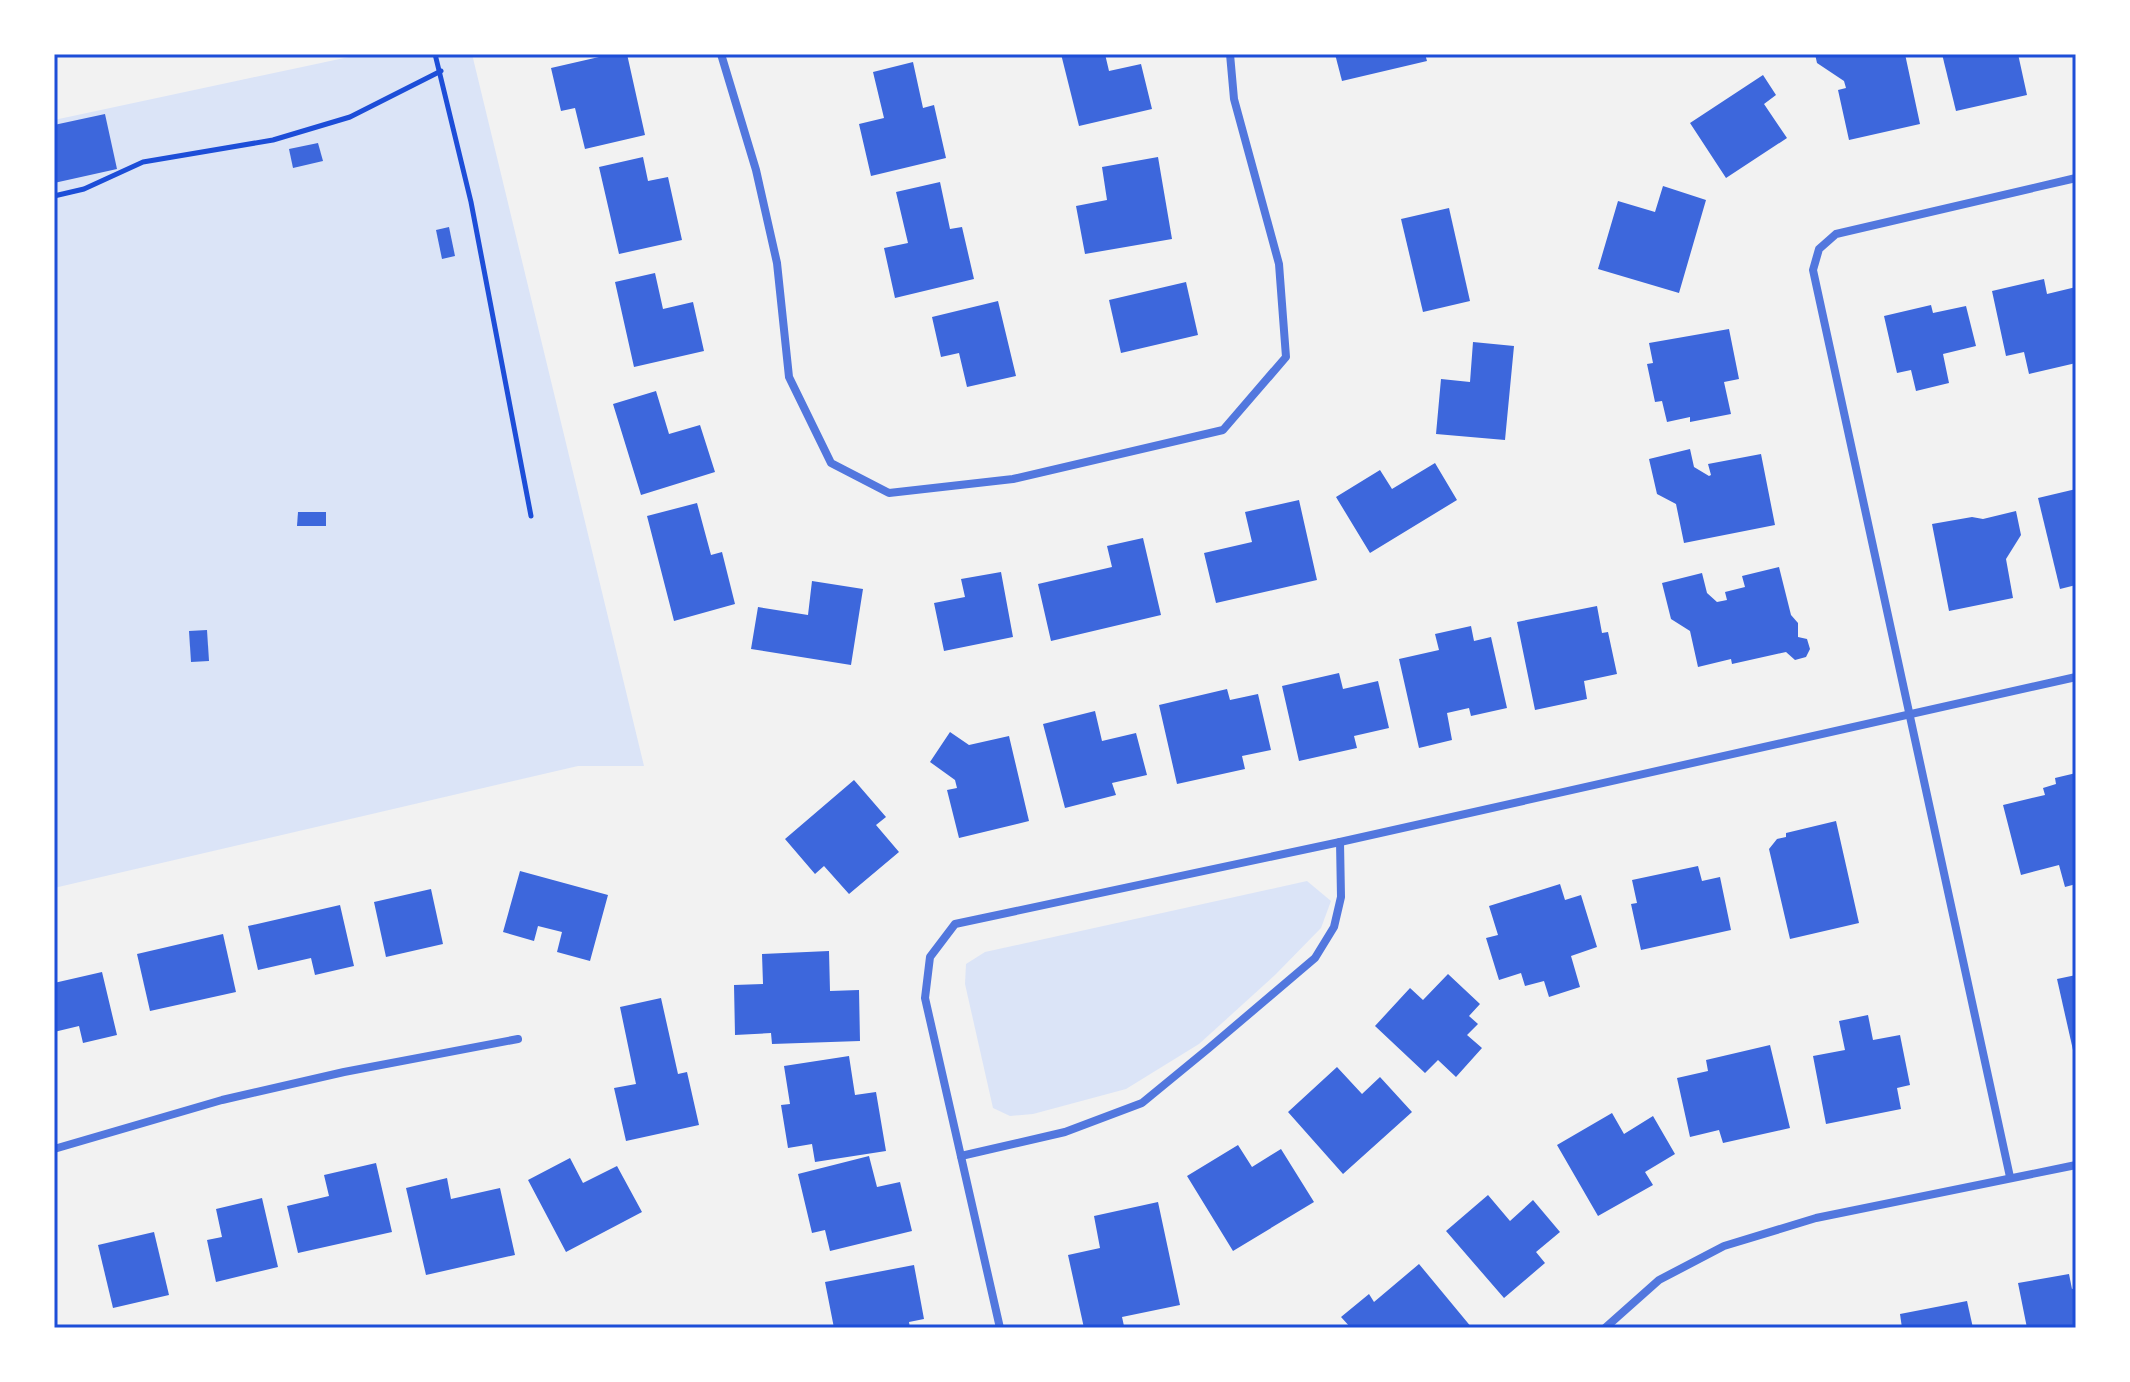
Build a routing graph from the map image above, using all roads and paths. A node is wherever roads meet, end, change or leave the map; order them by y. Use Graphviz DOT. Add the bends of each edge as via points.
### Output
graph roads {
  1 [pos="435,54"];
  2 [pos="721,54"];
  3 [pos="1230,54"];
  4 [pos="441,71"];
  5 [pos="2076,178"];
  6 [pos="54,196"];
  7 [pos="531,516"];
  8 [pos="2076,677"];
  9 [pos="1908,714"];
  10 [pos="1340,842"];
  11 [pos="518,1039"];
  12 [pos="54,1149"];
  13 [pos="961,1156"];
  14 [pos="2076,1165"];
  15 [pos="2010,1177"];
  16 [pos="1000,1328"];
  17 [pos="1605,1328"];
  1 -- 4 [label="path"];
  2 -- 3 [label="street" via="777,263 789,377 831,463 889,493 1013,479 1223,430 1286,357 1279,264 1234,99"];
  4 -- 6 [label="path" via="350,117 273,140 143,162 84,189"];
  4 -- 7 [label="path"];
  5 -- 9 [label="street" via="1859,227 1836,234 1819,249 1813,270"];
  8 -- 9 [label="street"];
  9 -- 10 [label="street"];
  9 -- 15 [label="street"];
  10 -- 13 [label="street" via="1341,897 1334,927 1315,958 1198,1057 1142,1103 1065,1132"];
  10 -- 13 [label="street" via="955,924 930,957 925,998"];
  11 -- 12 [label="street" via="222,1100"];
  13 -- 16 [label="street"];
  14 -- 15 [label="street"];
  15 -- 17 [label="street" via="1816,1218 1724,1246 1659,1280"];
}
